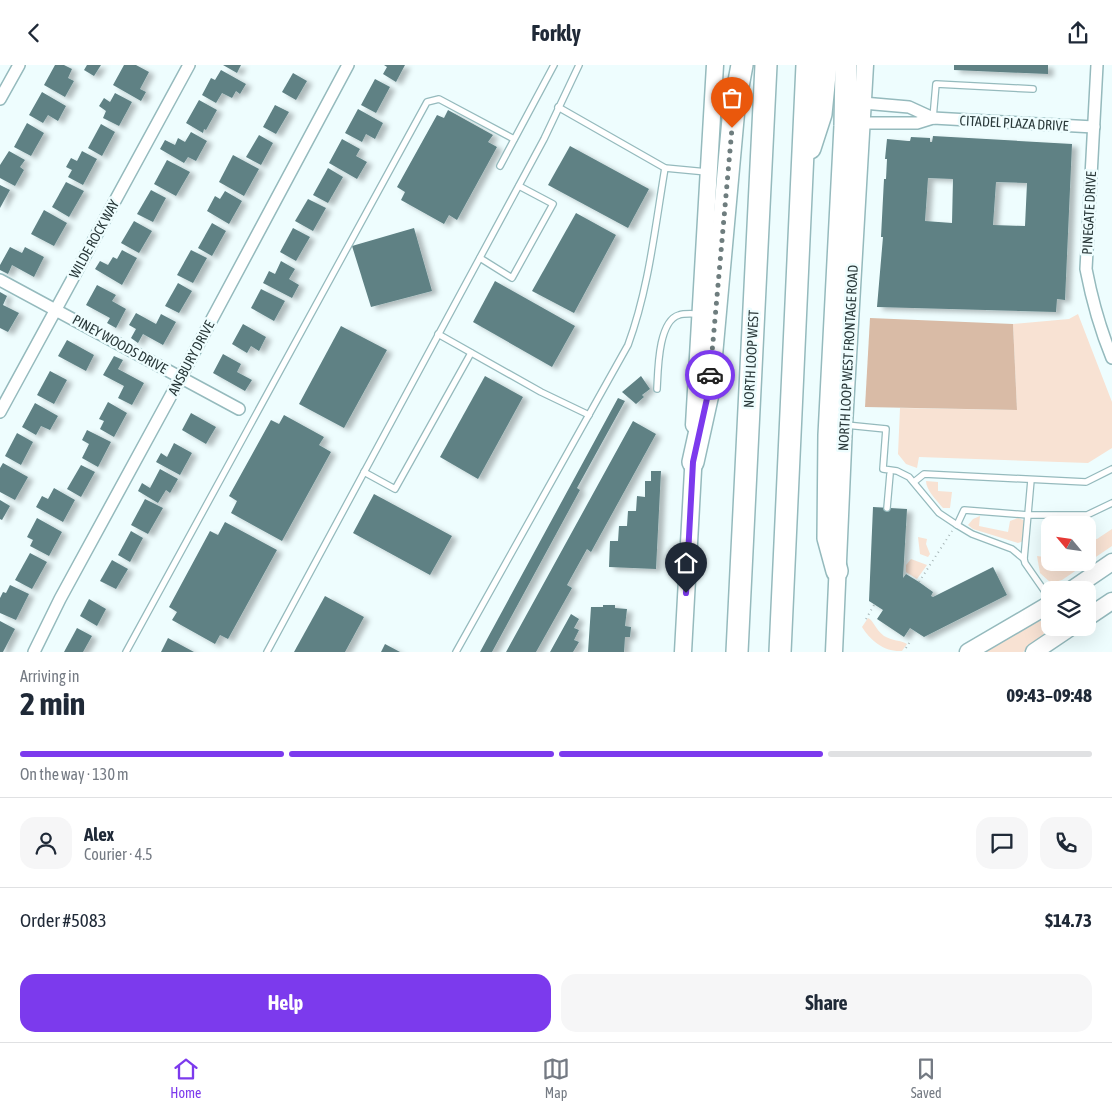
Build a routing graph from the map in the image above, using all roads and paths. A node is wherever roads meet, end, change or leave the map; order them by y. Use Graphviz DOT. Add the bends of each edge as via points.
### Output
graph roads {
  1 [pos="19,65"];
  2 [pos="189,65"];
  3 [pos="348,65"];
  4 [pos="554,65"];
  5 [pos="571,65"];
  6 [pos="715,65"];
  7 [pos="742,65"];
  8 [pos="766,65"];
  9 [pos="807,65"];
  10 [pos="826,65"];
  11 [pos="846,65"];
  12 [pos="865,65"];
  13 [pos="1097,65"];
  14 [pos="578,67"];
  15 [pos="1033,89"];
  16 [pos="0,99"];
  17 [pos="863,103"];
  18 [pos="558,107"];
  19 [pos="933,118"];
  20 [pos="854,124"];
  21 [pos="1094,127"];
  22 [pos="514,139"];
  23 [pos="500,165"];
  24 [pos="665,168"];
  25 [pos="709,172"];
  26 [pos="802,174"];
  27 [pos="519,186"];
  28 [pos="480,258"];
  29 [pos="0,279"];
  30 [pos="56,309"];
  31 [pos="702,314"];
  32 [pos="438,334"];
  33 [pos="471,353"];
  34 [pos="1112,356"];
  35 [pos="181,377"];
  36 [pos="656,389"];
  37 [pos="239,409"];
  38 [pos="0,412"];
  39 [pos="589,415"];
  40 [pos="844,425"];
  41 [pos="693,462"];
  42 [pos="1112,469"];
  43 [pos="364,472"];
  44 [pos="890,474"];
  45 [pos="1030,480"];
  46 [pos="914,482"];
  47 [pos="1112,503"];
  48 [pos="887,508"];
  49 [pos="1028,515"];
  50 [pos="957,525"];
  51 [pos="1024,559"];
  52 [pos="1112,562"];
  53 [pos="837,571"];
  54 [pos="1084,581"];
  55 [pos="919,582"];
  56 [pos="1041,586"];
  57 [pos="1112,601"];
  58 [pos="874,605"];
  59 [pos="1041,609"];
  60 [pos="1096,612"];
  61 [pos="866,619"];
  62 [pos="1058,636"];
  63 [pos="911,640"];
  64 [pos="906,648"];
  65 [pos="34,652"];
  66 [pos="126,652"];
  67 [pos="266,652"];
  68 [pos="456,652"];
  69 [pos="683,652"];
  70 [pos="737,652"];
  71 [pos="780,652"];
  72 [pos="834,652"];
  73 [pos="968,652"];
  74 [pos="1034,652"];
  1 -- 16 [label="street"];
  2 -- 30 [label="street, WILDE ROCK WAY"];
  3 -- 35 [label="street, ANSBURY DRIVE"];
  4 -- 22 [label="lane"];
  5 -- 14 [label="lane"];
  6 -- 25 [label="main road"];
  7 -- 41 [label="highway" via="734,108 708,394"];
  8 -- 70 [label="highway, NORTH LOOP WEST"];
  9 -- 26 [label="highway"];
  10 -- 26 [label="highway" via="821,114"];
  11 -- 20 [label="highway"];
  12 -- 17 [label="main road, NORTH LOOP WEST FRONTAGE ROAD"];
  13 -- 21 [label="street, PINEGATE DRIVE"];
  14 -- 18 [label="lane"];
  15 -- 19 [label="lane" via="936,84"];
  17 -- 19 [label="street, CITADEL PLAZA DRIVE" via="909,107"];
  17 -- 20 [label="main road, NORTH LOOP WEST FRONTAGE ROAD"];
  18 -- 24 [label="lane"];
  18 -- 27 [label="lane"];
  19 -- 20 [label="street, CITADEL PLAZA DRIVE" via="916,123"];
  19 -- 21 [label="street, CITADEL PLAZA DRIVE"];
  20 -- 40 [label="main road, NORTH LOOP WEST FRONTAGE ROAD"];
  20 -- 53 [label="highway" via="829,435 828,538"];
  21 -- 34 [label="street, PINEGATE DRIVE" via="1086,269 1098,321"];
  22 -- 23 [label="lane"];
  22 -- 66 [label="lane" via="439,99 427,102"];
  24 -- 25 [label="lane"];
  24 -- 39 [label="lane" via="636,324 628,345"];
  25 -- 31 [label="main road"];
  26 -- 71 [label="highway"];
  27 -- 28 [label="lane"];
  27 -- 28 [label="lane" via="553,204 512,277"];
  28 -- 32 [label="lane"];
  29 -- 30 [label="street, PINEY WOODS DRIVE"];
  30 -- 35 [label="street, PINEY WOODS DRIVE"];
  30 -- 38 [label="street, WILDE ROCK WAY"];
  31 -- 36 [label="lane" via="679,315 672,319 660,343"];
  31 -- 41 [label="main road"];
  32 -- 33 [label="lane"];
  32 -- 43 [label="lane"];
  33 -- 39 [label="lane"];
  33 -- 43 [label="lane" via="395,489"];
  35 -- 37 [label="street, PINEY WOODS DRIVE"];
  35 -- 65 [label="street, ANSBURY DRIVE"];
  39 -- 68 [label="lane"];
  40 -- 46 [label="lane" via="886,429 883,469 897,471"];
  40 -- 53 [label="main road, NORTH LOOP WEST FRONTAGE ROAD"];
  41 -- 69 [label="main road"];
  42 -- 45 [label="lane" via="1086,482"];
  43 -- 67 [label="lane"];
  44 -- 48 [label="lane"];
  45 -- 46 [label="lane" via="924,474"];
  45 -- 49 [label="lane"];
  46 -- 50 [label="lane" via="939,513"];
  47 -- 49 [label="lane" via="1087,515"];
  49 -- 50 [label="lane" via="964,509"];
  49 -- 51 [label="lane"];
  50 -- 51 [label="lane" via="1012,549"];
  50 -- 55 [label="path"];
  51 -- 56 [label="lane"];
  52 -- 54 [label="main road"];
  53 -- 72 [label="main road, NORTH LOOP WEST FRONTAGE ROAD"];
  57 -- 60 [label="main road"];
  58 -- 61 [label="path"];
  59 -- 73 [label="main road"];
  62 -- 74 [label="main road"];
  63 -- 64 [label="path"];
}
